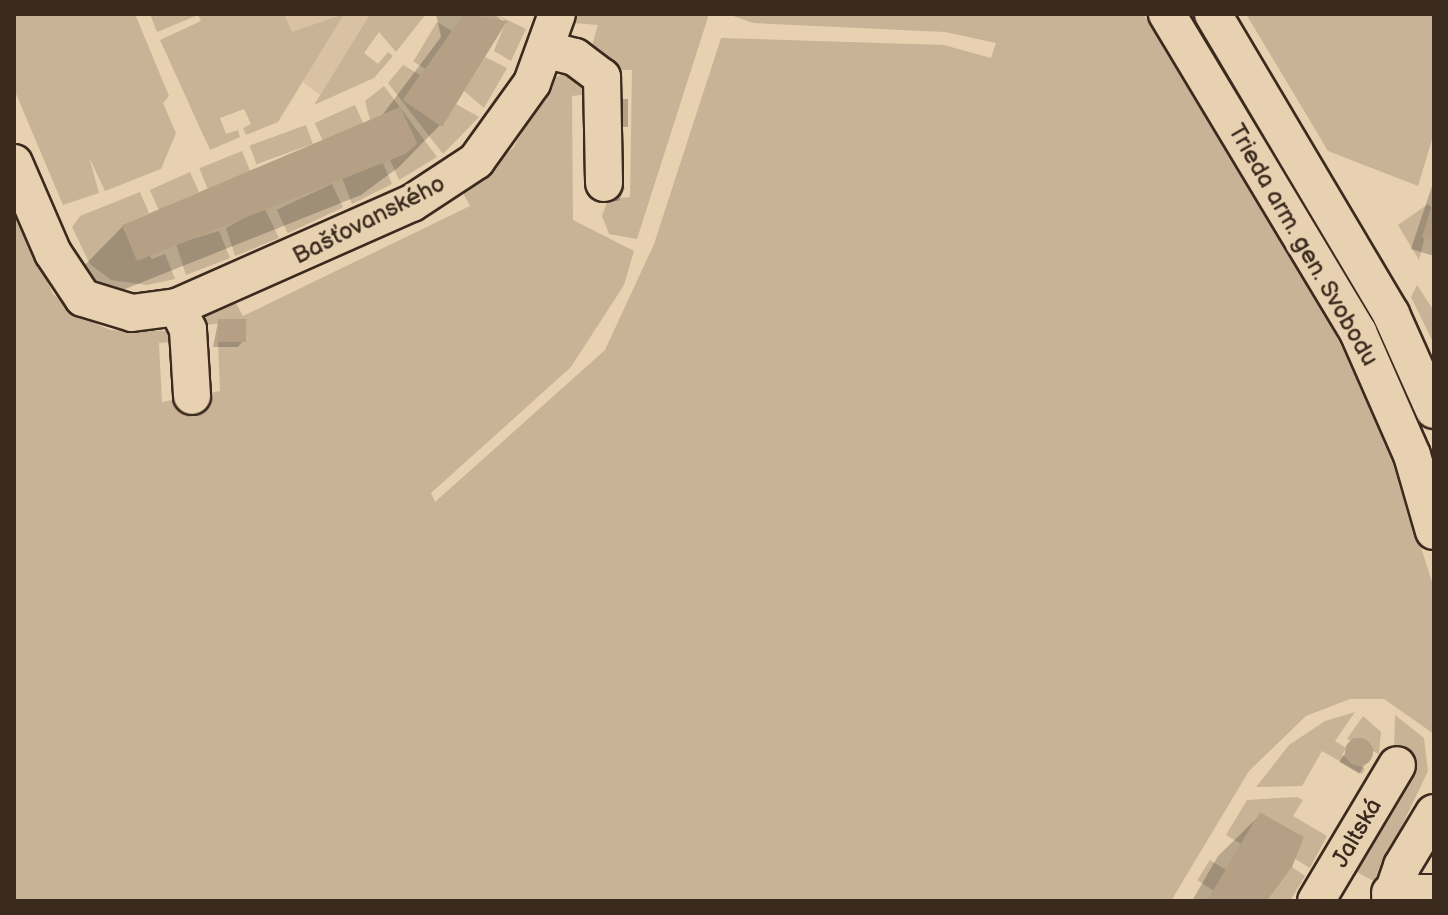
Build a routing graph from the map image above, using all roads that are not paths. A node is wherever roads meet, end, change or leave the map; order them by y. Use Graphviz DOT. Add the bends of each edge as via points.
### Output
graph roads {
  1 [pos="557,14"];
  2 [pos="1167,14"];
  3 [pos="1213,14"];
  4 [pos="547,50"];
  5 [pos="14,163"];
  6 [pos="604,183"];
  7 [pos="184,305"];
  8 [pos="1423,362"];
  9 [pos="192,396"];
  10 [pos="1434,410"];
  11 [pos="1423,452"];
  12 [pos="1434,531"];
  13 [pos="1397,765"];
  14 [pos="1434,813"];
  15 [pos="1422,845"];
  16 [pos="1409,894"];
  17 [pos="1316,901"];
  1 -- 4 [label="street, Bašťovanského"];
  2 -- 11 [label="street, Trieda arm. gen. Svobodu" via="1358,332"];
  3 -- 8 [label="street, Trieda arm. gen. Svobodu"];
  4 -- 6 [label="street" via="575,57 602,77"];
  4 -- 7 [label="street, Bašťovanského" via="504,130 446,184"];
  5 -- 7 [label="street, Bašťovanského" via="53,253 83,298 132,313"];
  7 -- 9 [label="street"];
  8 -- 10 [label="street, Trieda arm. gen. Svobodu"];
  11 -- 12 [label="street, Trieda arm. gen. Svobodu"];
  13 -- 17 [label="street, Jaltská"];
  14 -- 15 [label="street"];
  15 -- 16 [label="street"];
}
